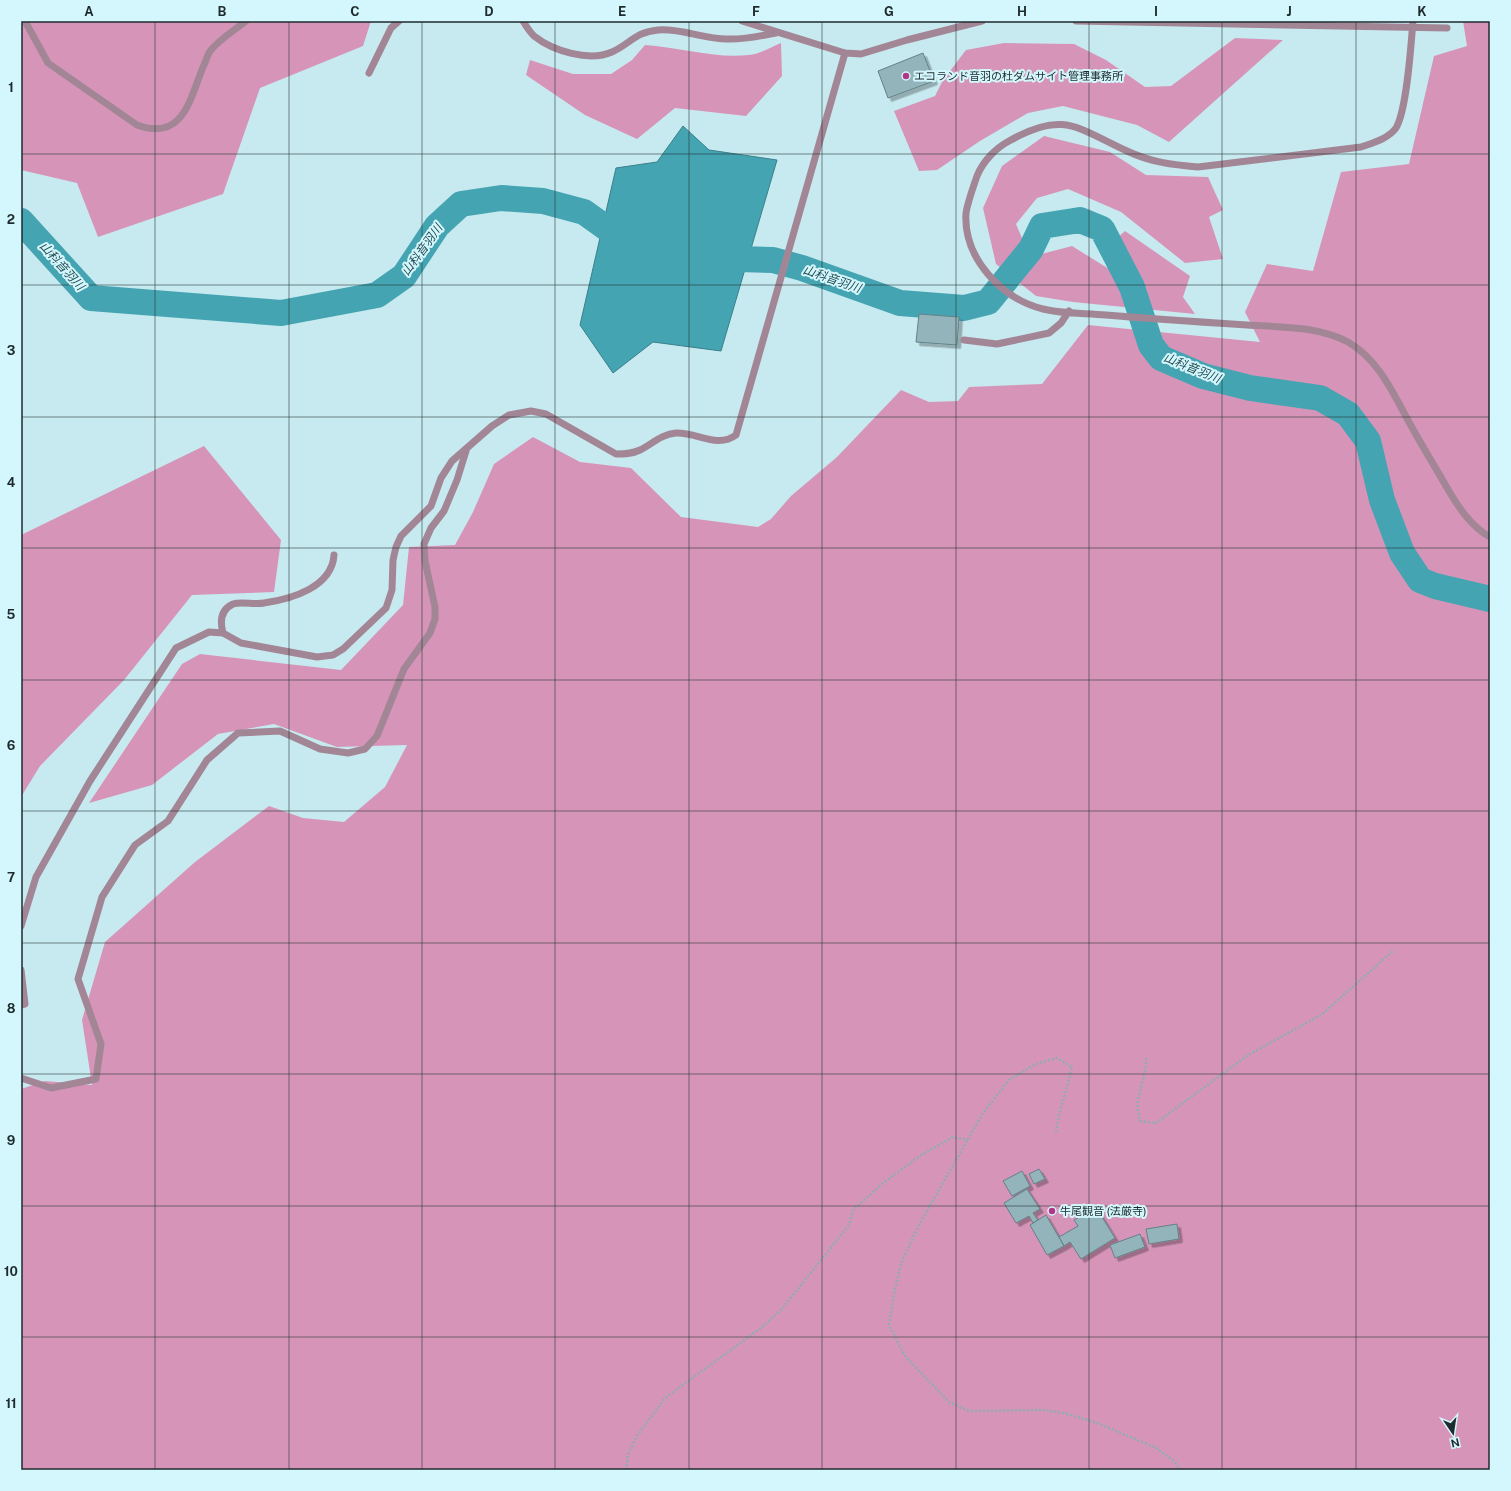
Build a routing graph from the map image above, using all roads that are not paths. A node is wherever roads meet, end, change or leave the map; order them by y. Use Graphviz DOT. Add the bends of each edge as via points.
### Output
graph roads {
  1 [pos="25,21"];
  2 [pos="246,21"];
  3 [pos="399,21"];
  4 [pos="523,21"];
  5 [pos="742,21"];
  6 [pos="982,21"];
  7 [pos="1076,21"];
  8 [pos="1413,21"];
  9 [pos="1138,22"];
  10 [pos="1447,28"];
  11 [pos="776,33"];
  12 [pos="845,53"];
  13 [pos="369,73"];
  14 [pos="1069,311"];
  15 [pos="964,340"];
  16 [pos="466,450"];
  17 [pos="1490,537"];
  18 [pos="334,555"];
  19 [pos="223,633"];
  20 [pos="21,926"];
  21 [pos="21,970"];
  22 [pos="21,1005"];
  23 [pos="21,1078"];
  1 -- 2 [label="lane" via="48,63 137,125 146,129 157,129 168,128 183,116 210,50"];
  3 -- 13 [label="lane" via="391,28"];
  4 -- 11 [label="lane" via="534,35 547,43 588,57 612,52 644,32 659,30 727,39"];
  5 -- 11 [label="lane"];
  6 -- 12 [label="lane" via="861,54"];
  7 -- 9 [label="lane"];
  8 -- 14 [label="lane" via="1402,109 1395,128 1380,140 1361,147 1198,167 1147,160 1082,128 1068,125 1052,124 1028,130 1003,144 981,165 966,214 969,238 978,262 996,283 1017,298 1042,309"];
  9 -- 10 [label="lane"];
  11 -- 12 [label="lane"];
  12 -- 16 [label="lane" via="736,435 729,440 721,441 677,433 661,438 639,451 616,454 546,414 531,411 509,415 492,426"];
  14 -- 15 [label="lane" via="1061,323 1048,333 997,344"];
  14 -- 17 [label="lane" via="1307,329 1328,334 1348,343 1368,357 1383,377 1453,498 1480,532"];
  16 -- 19 [label="lane" via="452,461 441,478 430,506 401,536 393,560 392,590 386,608 343,649 333,655 317,657 241,643"];
  16 -- 23 [label="lane" via="444,511 431,528 424,544 424,561 435,607 435,619 430,632 404,670 377,736 365,749 348,753 320,749 280,731 238,733 207,760 168,821 135,845 102,897 78,980 101,1044 96,1079 51,1088"];
  18 -- 19 [label="lane" via="333,565 327,576 317,585 297,594 264,603 234,604 224,611 220,622"];
  19 -- 20 [label="lane" via="209,632 176,648 90,781 40,870"];
  21 -- 22 [label="lane" via="25,1004"];
}
